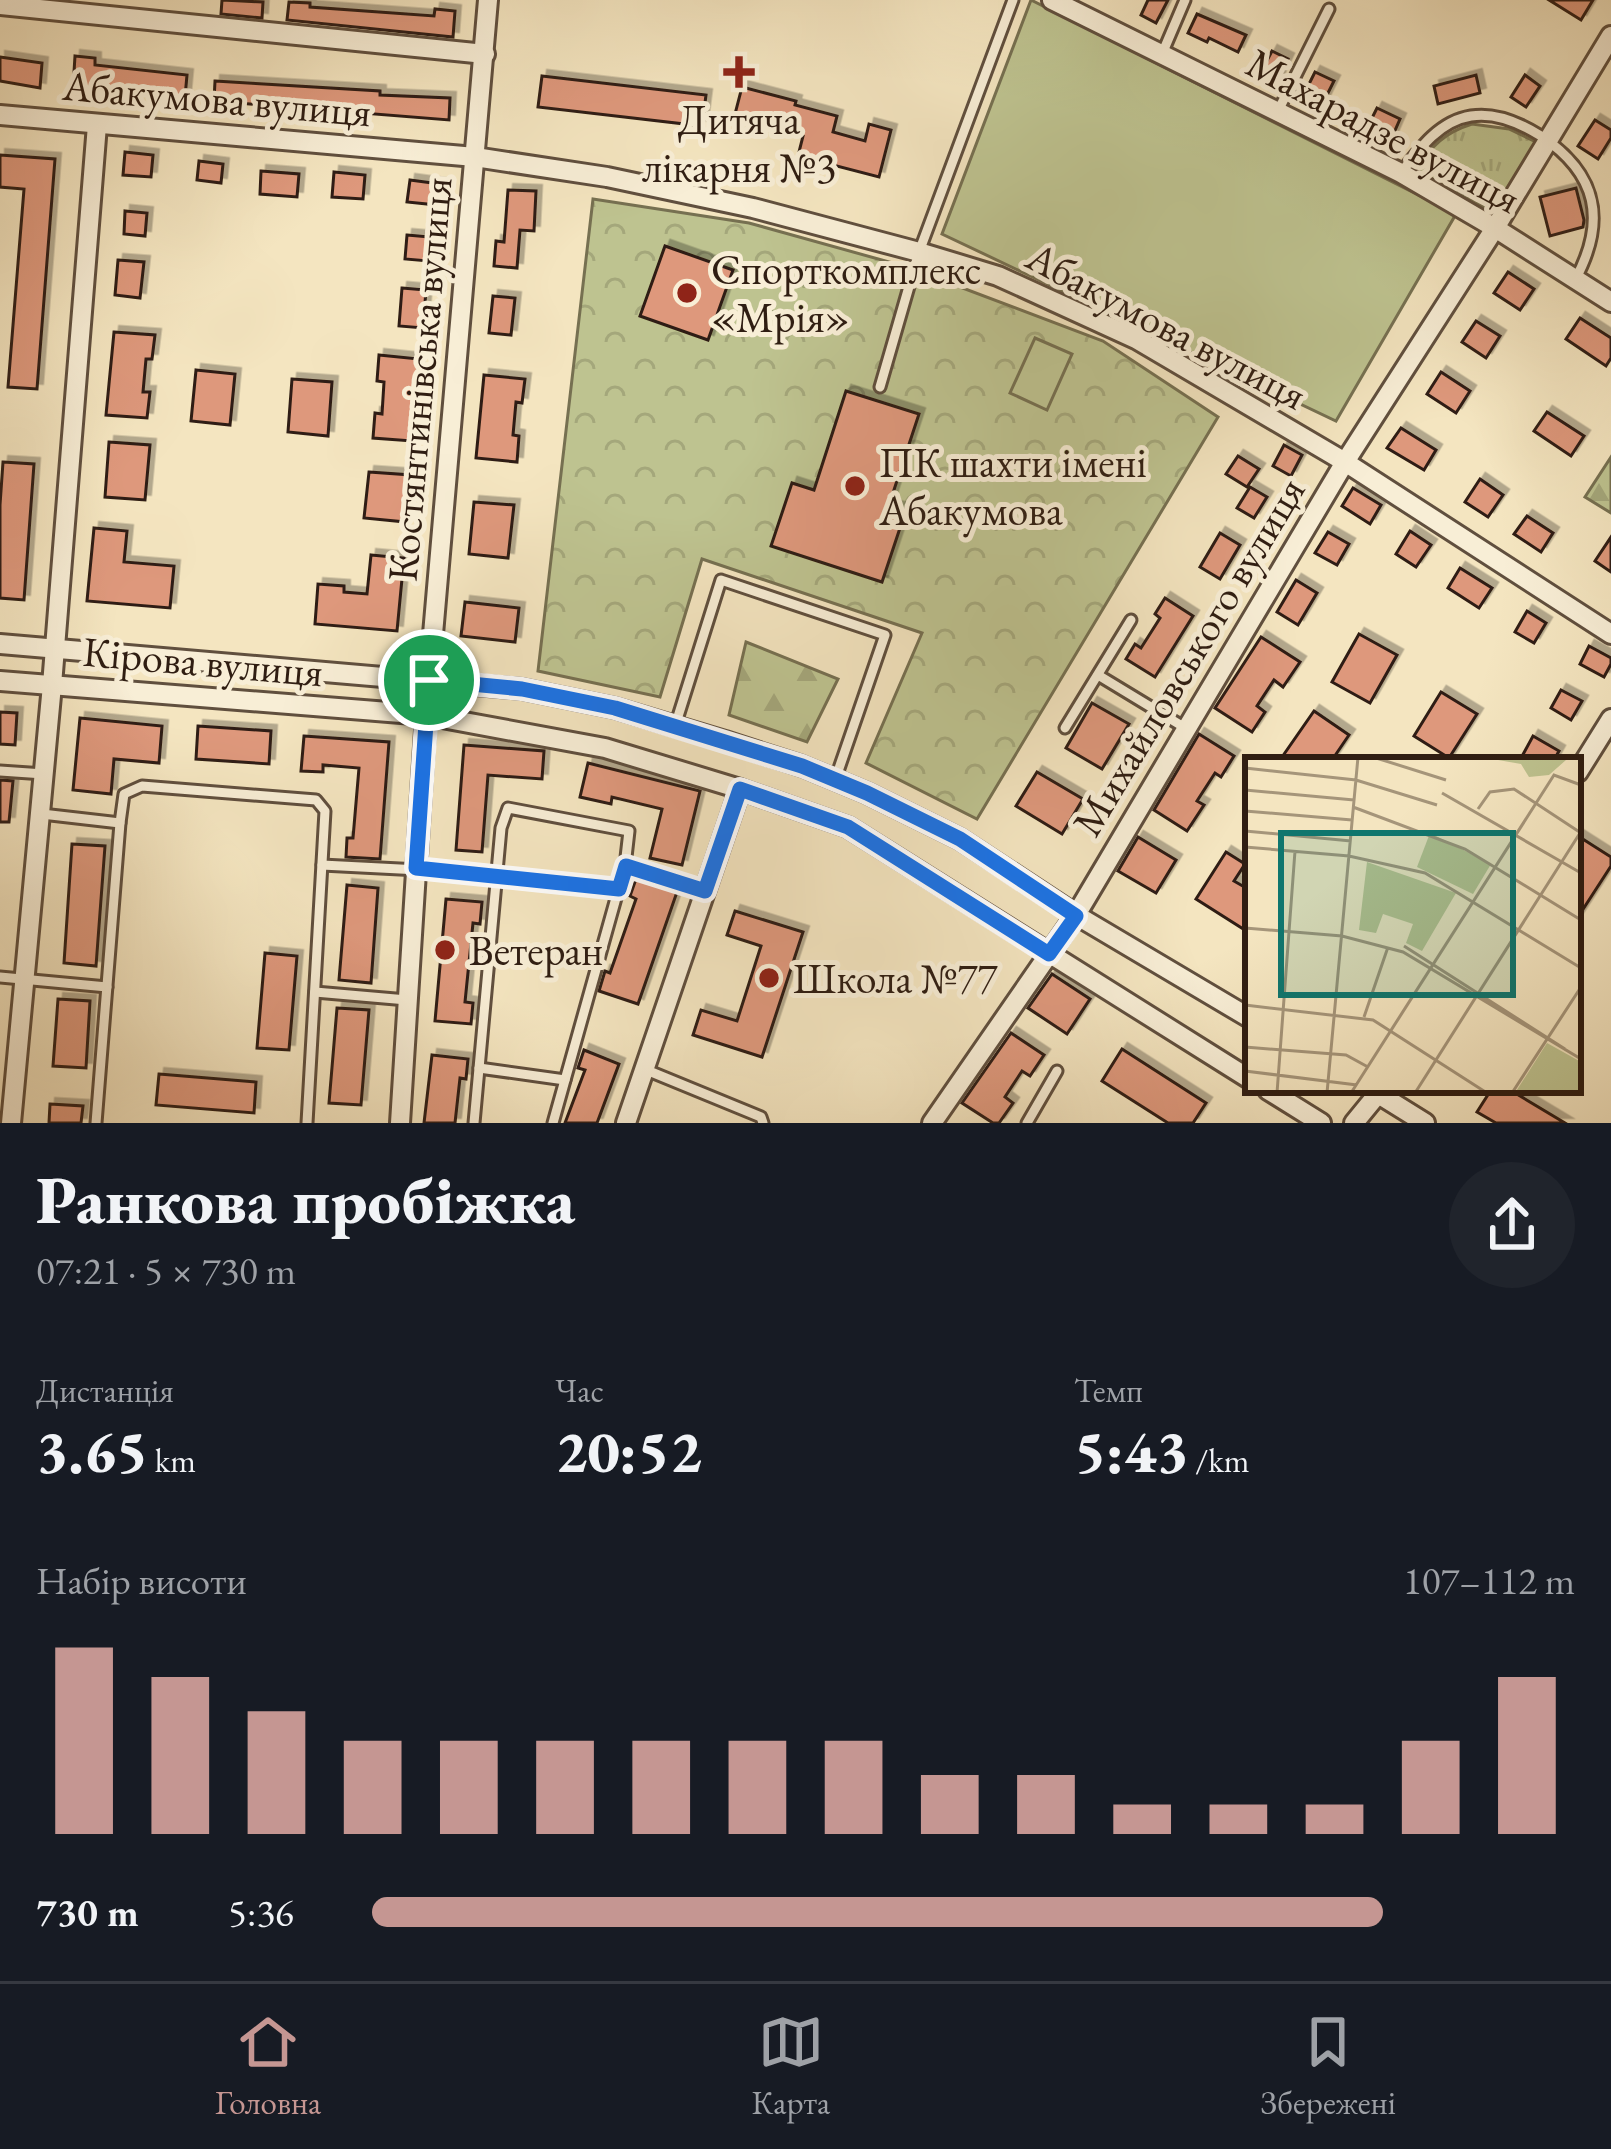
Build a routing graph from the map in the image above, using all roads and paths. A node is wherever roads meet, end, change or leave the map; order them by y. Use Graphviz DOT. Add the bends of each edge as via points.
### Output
graph roads {
  1 [pos="488,0"];
  2 [pos="1013,0"];
  3 [pos="1052,0"];
  4 [pos="1185,0"];
  5 [pos="0,5"];
  6 [pos="1329,10"];
  7 [pos="1611,36"];
  8 [pos="485,54"];
  9 [pos="1162,54"];
  10 [pos="1278,111"];
  11 [pos="0,115"];
  12 [pos="97,125"];
  13 [pos="1548,140"];
  14 [pos="475,157"];
  15 [pos="1401,173"];
  16 [pos="1495,228"];
  17 [pos="919,252"];
  18 [pos="1575,280"];
  19 [pos="1611,302"];
  20 [pos="880,387"];
  21 [pos="1345,462"];
  22 [pos="1131,620"];
  23 [pos="1611,634"];
  24 [pos="0,644"];
  25 [pos="55,650"];
  26 [pos="1098,675"];
  27 [pos="429,680"];
  28 [pos="0,681"];
  29 [pos="52,685"];
  30 [pos="426,715"];
  31 [pos="1611,719"];
  32 [pos="675,726"];
  33 [pos="1065,728"];
  34 [pos="1187,729"];
  35 [pos="1581,767"];
  36 [pos="0,771"];
  37 [pos="44,774"];
  38 [pos="835,780"];
  39 [pos="740,789"];
  40 [pos="40,814"];
  41 [pos="120,823"];
  42 [pos="322,865"];
  43 [pos="626,866"];
  44 [pos="416,868"];
  45 [pos="497,874"];
  46 [pos="619,889"];
  47 [pos="705,891"];
  48 [pos="1076,916"];
  49 [pos="1049,954"];
  50 [pos="0,976"];
  51 [pos="25,979"];
  52 [pos="107,987"];
  53 [pos="315,992"];
  54 [pos="407,1000"];
  55 [pos="1245,1015"];
  56 [pos="479,1068"];
  57 [pos="644,1070"];
  58 [pos="1057,1071"];
  59 [pos="1245,1076"];
  60 [pos="565,1080"];
  61 [pos="1273,1093"];
  62 [pos="1376,1093"];
  63 [pos="1380,1093"];
  64 [pos="11,1123"];
  65 [pos="96,1123"];
  66 [pos="307,1123"];
  67 [pos="400,1123"];
  68 [pos="474,1123"];
  69 [pos="553,1123"];
  70 [pos="626,1123"];
  71 [pos="763,1123"];
  72 [pos="932,1123"];
  73 [pos="1027,1123"];
  74 [pos="1321,1123"];
  75 [pos="1354,1123"];
  76 [pos="1425,1123"];
  1 -- 8 [label="street, Костянтинівська вулиця"];
  2 -- 17 [label="lane"];
  3 -- 9 [label="street, Махарадзе вулиця"];
  4 -- 9 [label="lane"];
  5 -- 8 [label="street"];
  6 -- 10 [label="lane"];
  7 -- 13 [label="street, Михайловського вулиця"];
  8 -- 14 [label="street, Костянтинівська вулиця"];
  9 -- 10 [label="street, Махарадзе вулиця"];
  10 -- 15 [label="street, Махарадзе вулиця"];
  11 -- 12 [label="street, Абакумова вулиця"];
  12 -- 14 [label="street, Абакумова вулиця"];
  12 -- 25 [label="street"];
  13 -- 15 [label="lane" via="1516,123 1470,116 1435,133"];
  13 -- 16 [label="street, Михайловського вулиця"];
  13 -- 18 [label="lane" via="1580,170 1594,205 1592,246"];
  14 -- 17 [label="street, Абакумова вулиця" via="753,208"];
  14 -- 27 [label="street, Костянтинівська вулиця"];
  15 -- 16 [label="street, Махарадзе вулиця"];
  16 -- 18 [label="street, Махарадзе вулиця"];
  16 -- 21 [label="street, Михайловського вулиця"];
  17 -- 20 [label="lane"];
  17 -- 21 [label="street, Абакумова вулиця" via="998,276 1136,339"];
  18 -- 19 [label="street, Махарадзе вулиця"];
  21 -- 23 [label="street, Абакумова вулиця"];
  21 -- 34 [label="street, Михайловського вулиця"];
  22 -- 26 [label="lane"];
  24 -- 25 [label="street, Кірова вулиця"];
  25 -- 27 [label="street, Кірова вулиця"];
  25 -- 29 [label="street"];
  26 -- 33 [label="lane"];
  26 -- 34 [label="lane"];
  27 -- 30 [label="street, Костянтинівська вулиця"];
  27 -- 32 [label="street, Кірова вулиця" via="522,689"];
  28 -- 29 [label="street, Кірова вулиця"];
  29 -- 30 [label="street, Кірова вулиця"];
  29 -- 37 [label="street"];
  30 -- 39 [label="street, Кірова вулиця" via="604,748"];
  30 -- 44 [label="street, Костянтинівська вулиця"];
  31 -- 35 [label="street"];
  32 -- 38 [label="street, Кірова вулиця"];
  32 -- 38 [label="lane" via="721,580 885,635"];
  34 -- 48 [label="street, Михайловського вулиця"];
  36 -- 37 [label="lane"];
  37 -- 40 [label="street"];
  38 -- 48 [label="street, Кірова вулиця" via="960,839"];
  39 -- 47 [label="street"];
  39 -- 49 [label="street, Кірова вулиця" via="848,827"];
  40 -- 41 [label="lane"];
  40 -- 51 [label="street"];
  41 -- 42 [label="lane" via="124,794 142,786 316,800 326,811"];
  41 -- 52 [label="lane"];
  42 -- 44 [label="lane"];
  42 -- 53 [label="lane"];
  43 -- 45 [label="lane" via="629,831 508,808"];
  43 -- 46 [label="lane"];
  43 -- 47 [label="lane"];
  44 -- 45 [label="lane"];
  44 -- 54 [label="street, Костянтинівська вулиця"];
  45 -- 46 [label="lane"];
  45 -- 56 [label="lane"];
  46 -- 60 [label="lane"];
  47 -- 57 [label="street"];
  48 -- 49 [label="street, Михайловського вулиця"];
  48 -- 55 [label="street, Кірова вулиця"];
  49 -- 59 [label="street, Кірова вулиця"];
  49 -- 72 [label="street, Михайловського вулиця"];
  50 -- 51 [label="lane"];
  51 -- 52 [label="lane"];
  51 -- 64 [label="street"];
  52 -- 65 [label="lane"];
  53 -- 54 [label="lane"];
  53 -- 66 [label="lane"];
  54 -- 67 [label="street, Костянтинівська вулиця"];
  56 -- 60 [label="lane"];
  56 -- 68 [label="lane"];
  57 -- 70 [label="street"];
  57 -- 71 [label="lane"];
  58 -- 73 [label="lane"];
  60 -- 69 [label="lane"];
  61 -- 74 [label="street"];
  62 -- 75 [label="street"];
  63 -- 76 [label="street"];
}
